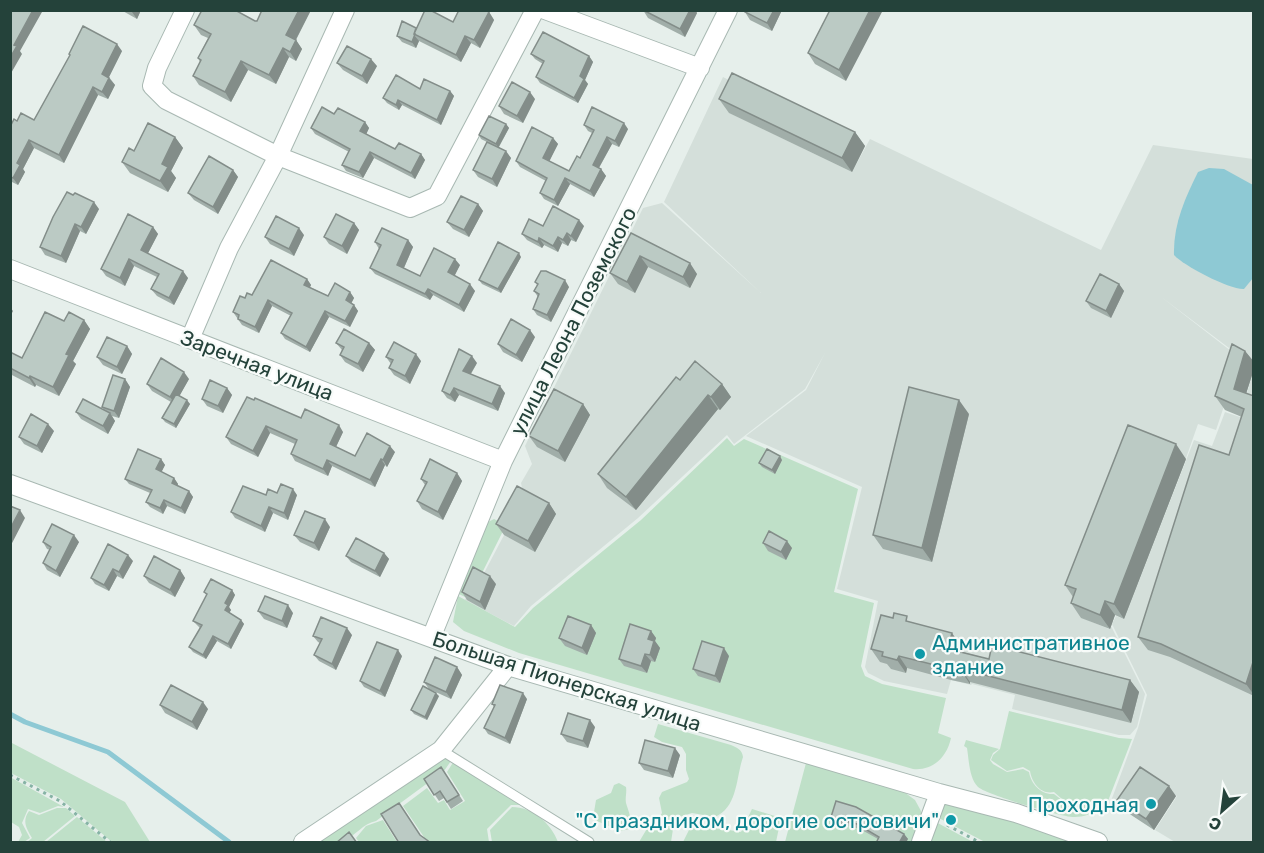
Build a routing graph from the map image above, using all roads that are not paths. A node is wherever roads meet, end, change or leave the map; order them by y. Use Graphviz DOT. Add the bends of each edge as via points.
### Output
graph roads {
  1 [pos="185,10"];
  2 [pos="345,10"];
  3 [pos="535,10"];
  4 [pos="545,10"];
  5 [pos="728,10"];
  6 [pos="700,68"];
  7 [pos="278,156"];
  8 [pos="10,269"];
  9 [pos="190,339"];
  10 [pos="503,461"];
  11 [pos="10,484"];
  12 [pos="431,638"];
  13 [pos="508,666"];
  14 [pos="441,750"];
  15 [pos="939,793"];
  16 [pos="303,843"];
  17 [pos="589,843"];
  18 [pos="921,843"];
  19 [pos="1098,843"];
  1 -- 7 [label="street" via="152,86 166,100"];
  2 -- 7 [label="street"];
  3 -- 7 [label="street" via="437,196 410,208"];
  4 -- 6 [label="street"];
  5 -- 6 [label="street, улица Леона Поземского"];
  6 -- 10 [label="street, улица Леона Поземского"];
  7 -- 9 [label="street" via="229,248"];
  8 -- 9 [label="street, Заречная улица"];
  9 -- 10 [label="street, Заречная улица"];
  10 -- 12 [label="street, улица Леона Поземского"];
  11 -- 12 [label="street, Большая Пионерская улица"];
  12 -- 13 [label="street, Большая Пионерская улица"];
  13 -- 14 [label="street"];
  13 -- 15 [label="street, Большая Пионерская улица"];
  14 -- 16 [label="street"];
  14 -- 17 [label="lane"];
  15 -- 18 [label="street"];
  15 -- 19 [label="street, Большая Пионерская улица" via="1016,813"];
}
